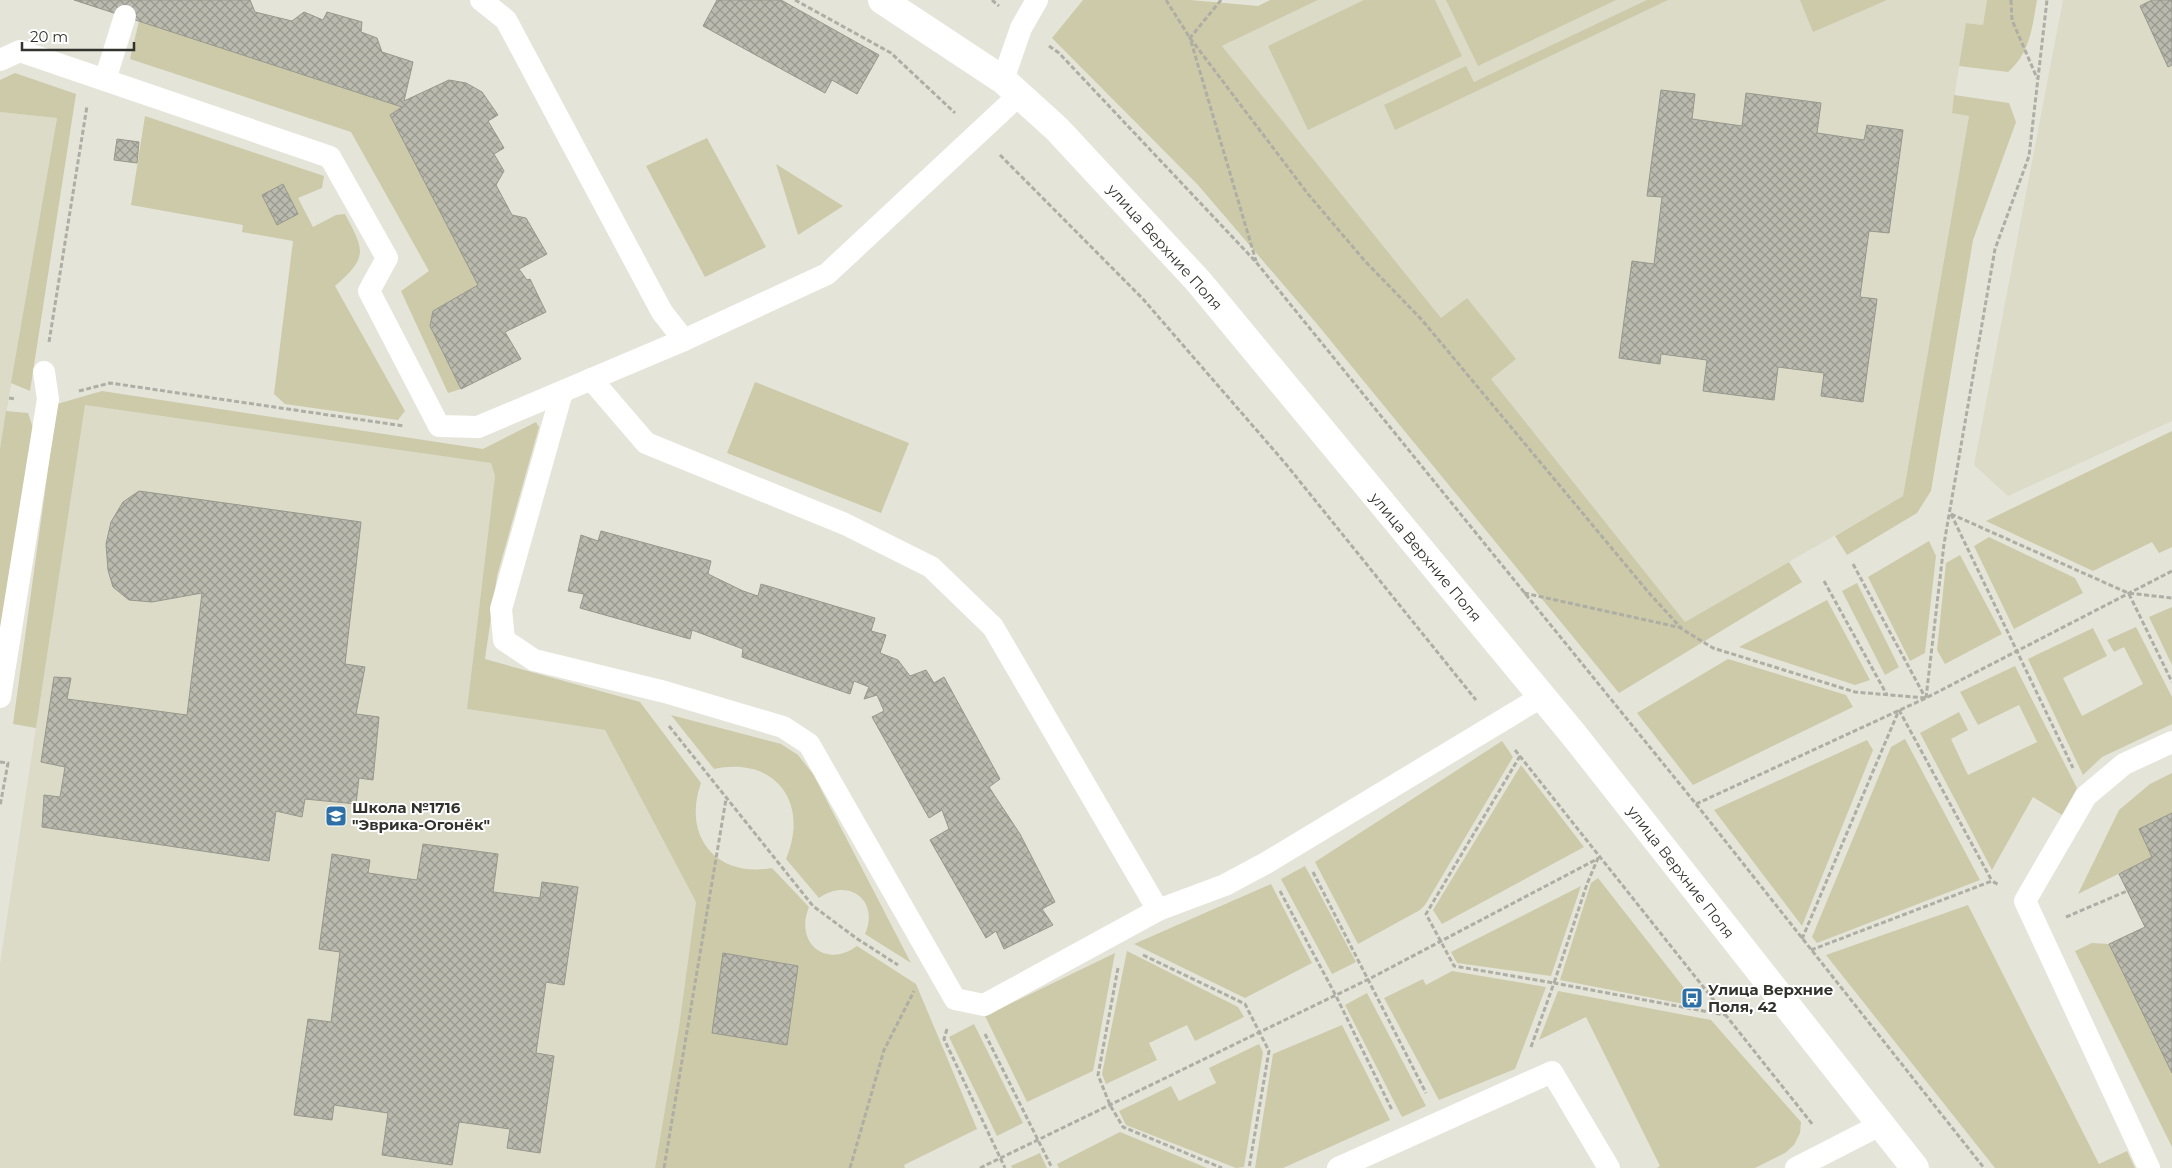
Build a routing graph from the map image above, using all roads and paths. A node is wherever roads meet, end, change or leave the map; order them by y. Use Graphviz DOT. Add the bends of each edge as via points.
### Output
graph roads {
  1 [pos="481,0"];
  2 [pos="795,0"];
  3 [pos="882,0"];
  4 [pos="992,0"];
  5 [pos="1037,0"];
  6 [pos="1166,0"];
  7 [pos="1221,0"];
  8 [pos="2011,0"];
  9 [pos="2047,0"];
  10 [pos="125,16"];
  11 [pos="1021,28"];
  12 [pos="1190,38"];
  13 [pos="0,60"];
  14 [pos="99,78"];
  15 [pos="2037,78"];
  16 [pos="1011,88"];
  17 [pos="978,134"];
  18 [pos="1256,262"];
  19 [pos="684,340"];
  20 [pos="44,372"];
  21 [pos="590,379"];
  22 [pos="562,392"];
  23 [pos="48,399"];
  24 [pos="439,426"];
  25 [pos="1950,514"];
  26 [pos="1853,564"];
  27 [pos="2172,571"];
  28 [pos="1824,581"];
  29 [pos="1524,593"];
  30 [pos="2128,593"];
  31 [pos="2172,598"];
  32 [pos="1682,629"];
  33 [pos="2017,650"];
  34 [pos="2172,682"];
  35 [pos="649,688"];
  36 [pos="1887,695"];
  37 [pos="1541,696"];
  38 [pos="0,697"];
  39 [pos="1926,698"];
  40 [pos="1899,709"];
  41 [pos="1494,724"];
  42 [pos="2172,742"];
  43 [pos="1520,756"];
  44 [pos="0,762"];
  45 [pos="2086,796"];
  46 [pos="726,799"];
  47 [pos="1696,804"];
  48 [pos="0,806"];
  49 [pos="1300,844"];
  50 [pos="1598,858"];
  51 [pos="1266,863"];
  52 [pos="1992,881"];
  53 [pos="2128,892"];
  54 [pos="2025,901"];
  55 [pos="1158,910"];
  56 [pos="2065,918"];
  57 [pos="1802,939"];
  58 [pos="1440,942"];
  59 [pos="1811,950"];
  60 [pos="1140,954"];
  61 [pos="1119,964"];
  62 [pos="928,972"];
  63 [pos="1369,980"];
  64 [pos="1554,983"];
  65 [pos="1336,996"];
  66 [pos="964,1001"];
  67 [pos="1725,1016"];
  68 [pos="1260,1033"];
  69 [pos="1528,1083"];
  70 [pos="1110,1105"];
  71 [pos="1441,1122"];
  72 [pos="1880,1125"];
  73 [pos="1405,1138"];
  74 [pos="1038,1140"];
  75 [pos="1833,1150"];
  76 [pos="1000,1158"];
  77 [pos="664,1168"];
  78 [pos="850,1168"];
  79 [pos="980,1168"];
  80 [pos="1005,1168"];
  81 [pos="1052,1168"];
  82 [pos="1222,1168"];
  83 [pos="1249,1168"];
  84 [pos="1338,1168"];
  85 [pos="1608,1168"];
  86 [pos="1796,1168"];
  87 [pos="1915,1168"];
  88 [pos="1984,1168"];
  89 [pos="2149,1168"];
  1 -- 19 [label="lane" via="506,20 662,312"];
  2 -- 17 [label="path" via="891,53"];
  3 -- 16 [label="street, улица Верхние Поля"];
  4 -- 11 [label="path"];
  5 -- 11 [label="lane"];
  6 -- 12 [label="path"];
  7 -- 12 [label="path"];
  8 -- 15 [label="path" via="2012,20"];
  9 -- 25 [label="path" via="2029,156 1995,248"];
  10 -- 14 [label="lane"];
  11 -- 16 [label="lane"];
  11 -- 18 [label="path" via="1059,53"];
  12 -- 18 [label="path"];
  12 -- 32 [label="path" via="1308,194 1364,260 1422,320"];
  13 -- 14 [label="lane" via="20,51"];
  14 -- 20 [label="path"];
  14 -- 24 [label="lane" via="330,157 387,258 369,291"];
  16 -- 17 [label="lane"];
  16 -- 37 [label="street, улица Верхние Поля" via="1057,129 1199,282"];
  17 -- 19 [label="lane" via="827,274"];
  17 -- 41 [label="path" via="1149,306 1284,463"];
  18 -- 29 [label="path"];
  19 -- 21 [label="lane"];
  20 -- 23 [label="lane"];
  21 -- 22 [label="lane"];
  21 -- 55 [label="lane" via="646,443 845,524 932,567 993,626"];
  22 -- 24 [label="lane" via="478,427"];
  22 -- 35 [label="lane" via="501,609 504,640 534,660"];
  23 -- 24 [label="path" via="110,383 398,426"];
  23 -- 38 [label="lane"];
  25 -- 30 [label="path"];
  25 -- 33 [label="path"];
  25 -- 39 [label="path"];
  26 -- 39 [label="path"];
  27 -- 30 [label="path"];
  28 -- 36 [label="path"];
  29 -- 32 [label="path"];
  29 -- 47 [label="path"];
  30 -- 31 [label="path"];
  30 -- 33 [label="path"];
  30 -- 34 [label="path"];
  32 -- 36 [label="path" via="1713,648 1855,692"];
  33 -- 39 [label="path"];
  33 -- 45 [label="path"];
  35 -- 46 [label="path" via="649,700"];
  35 -- 62 [label="lane" via="783,727 810,744"];
  36 -- 39 [label="path"];
  37 -- 41 [label="lane"];
  37 -- 72 [label="street, улица Верхние Поля"];
  39 -- 40 [label="path"];
  40 -- 47 [label="path"];
  40 -- 52 [label="path"];
  40 -- 57 [label="path"];
  41 -- 43 [label="path"];
  41 -- 49 [label="lane"];
  42 -- 45 [label="lane" via="2124,764"];
  43 -- 50 [label="path"];
  43 -- 58 [label="path" via="1426,914"];
  44 -- 48 [label="path" via="8,763"];
  45 -- 54 [label="lane"];
  46 -- 62 [label="path" via="813,906 856,938"];
  46 -- 77 [label="path"];
  47 -- 57 [label="path"];
  49 -- 51 [label="lane"];
  49 -- 63 [label="path"];
  50 -- 58 [label="path"];
  50 -- 64 [label="path"];
  50 -- 67 [label="path"];
  51 -- 55 [label="lane" via="1225,885"];
  51 -- 65 [label="path"];
  52 -- 54 [label="path"];
  52 -- 59 [label="path"];
  53 -- 56 [label="path"];
  54 -- 89 [label="lane"];
  55 -- 66 [label="lane" via="984,1005"];
  57 -- 59 [label="path"];
  58 -- 63 [label="path"];
  58 -- 64 [label="path" via="1454,966"];
  59 -- 88 [label="path"];
  60 -- 68 [label="path" via="1245,1004"];
  61 -- 70 [label="path" via="1098,1075"];
  62 -- 66 [label="lane"];
  62 -- 78 [label="path" via="884,1050"];
  63 -- 65 [label="path"];
  63 -- 71 [label="path"];
  64 -- 67 [label="path"];
  64 -- 69 [label="path" via="1523,1071"];
  65 -- 68 [label="path"];
  65 -- 73 [label="path"];
  66 -- 74 [label="path" via="978,1021"];
  66 -- 76 [label="path" via="944,1039"];
  67 -- 75 [label="path"];
  68 -- 70 [label="path"];
  68 -- 83 [label="path" via="1268,1050"];
  69 -- 71 [label="lane"];
  69 -- 85 [label="lane" via="1552,1072"];
  70 -- 74 [label="path"];
  70 -- 82 [label="path" via="1123,1127"];
  71 -- 73 [label="lane"];
  72 -- 75 [label="lane"];
  72 -- 87 [label="street, улица Верхние Поля"];
  73 -- 84 [label="lane"];
  74 -- 76 [label="path"];
  74 -- 81 [label="path"];
  75 -- 86 [label="lane"];
  76 -- 79 [label="path"];
  76 -- 80 [label="path"];
}
